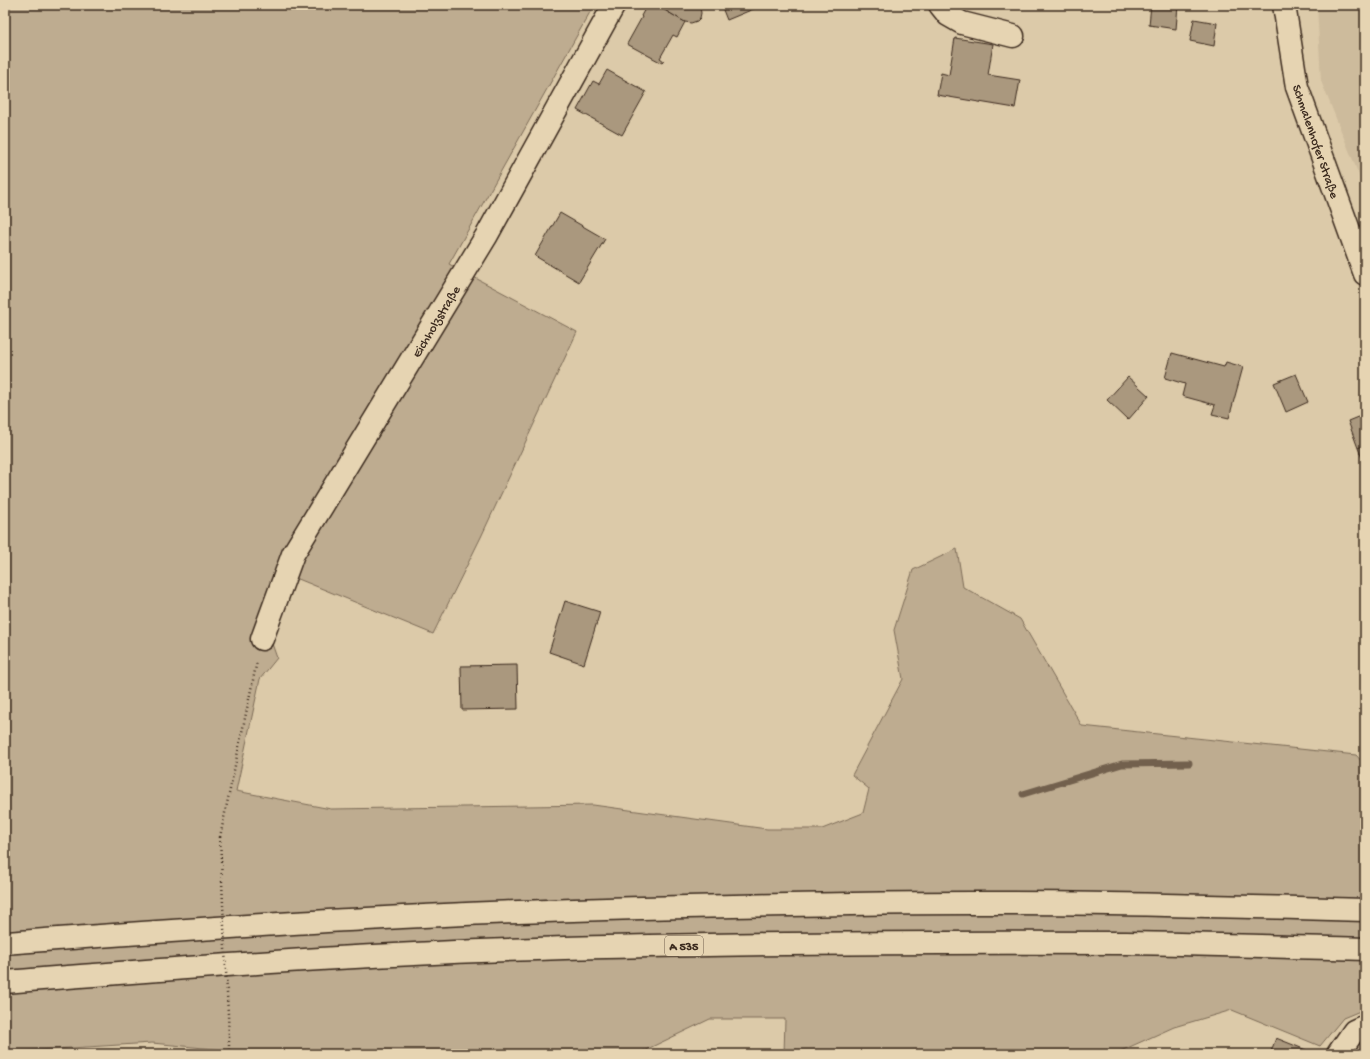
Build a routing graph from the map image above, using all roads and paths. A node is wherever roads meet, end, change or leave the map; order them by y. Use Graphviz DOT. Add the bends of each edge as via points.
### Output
graph roads {
  1 [pos="614,5"];
  2 [pos="940,5"];
  3 [pos="1284,5"];
  4 [pos="1012,36"];
  5 [pos="1365,274"];
  6 [pos="262,639"];
  7 [pos="1365,910"];
  8 [pos="5,943"];
  9 [pos="1365,948"];
  10 [pos="5,982"];
  11 [pos="1365,1026"];
  12 [pos="229,1054"];
  13 [pos="1338,1054"];
  1 -- 6 [label="main road, Eichholzstraße" via="487,235 294,554"];
  2 -- 4 [label="main road" via="948,15 962,23"];
  3 -- 5 [label="main road, Schmalenhofer Straße" via="1296,87"];
  6 -- 12 [label="path, bridge" via="220,837"];
  7 -- 8 [label="main road" via="1130,904 854,904 554,911 219,927"];
  9 -- 10 [label="main road, A 535" via="1129,943 853,943 544,949 363,956"];
  11 -- 13 [label="main road" via="1354,1031"];
}
